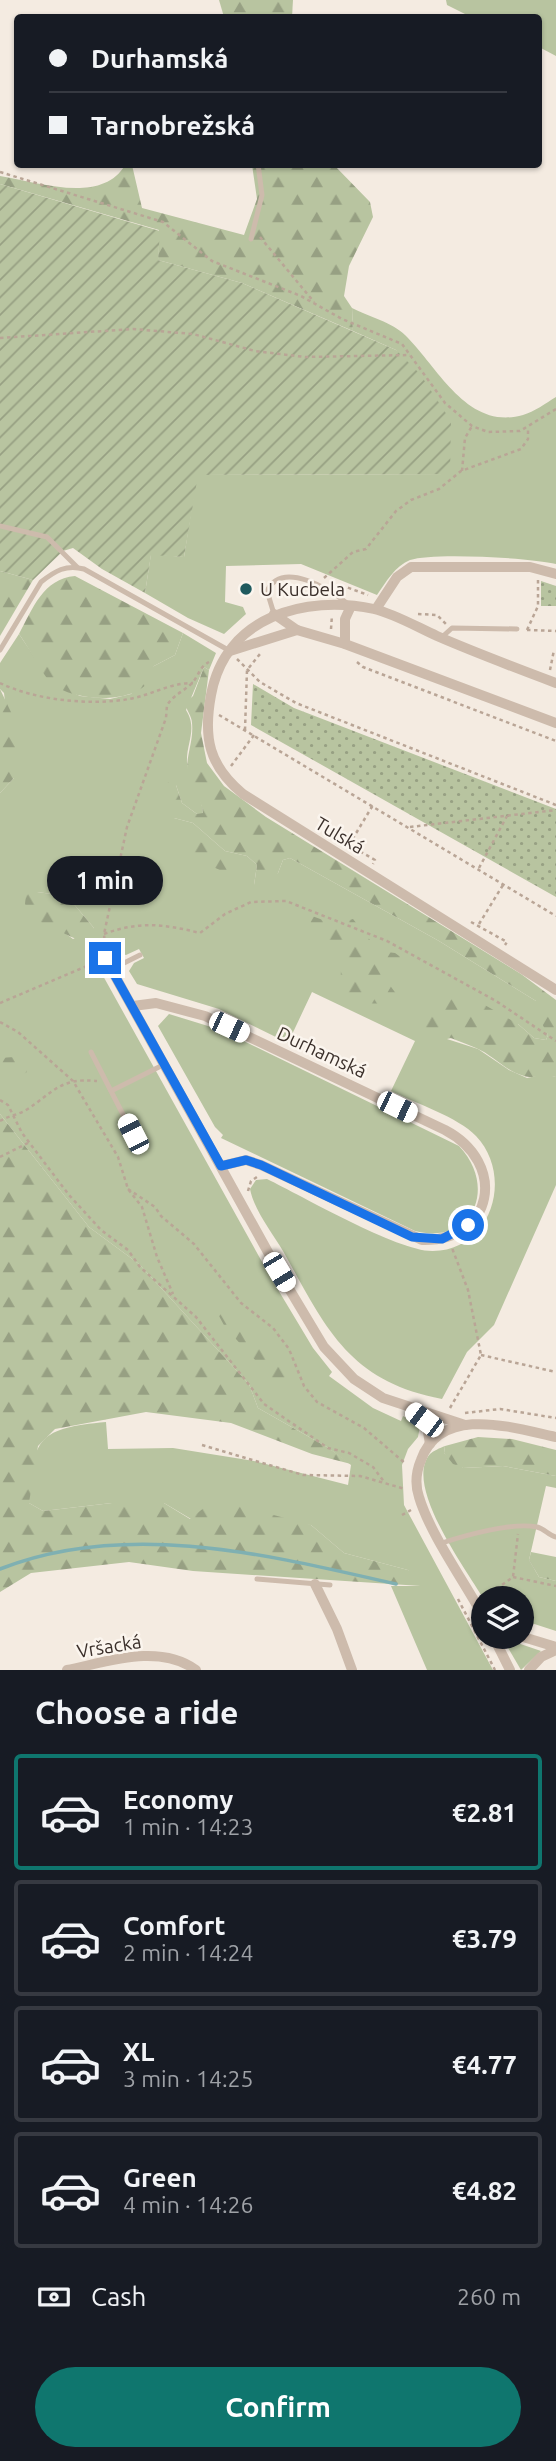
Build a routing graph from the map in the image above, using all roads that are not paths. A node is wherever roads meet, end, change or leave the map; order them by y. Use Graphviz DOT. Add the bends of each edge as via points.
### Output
graph roads {
  1 [pos="259,168"];
  2 [pos="251,239"];
  3 [pos="0,526"];
  4 [pos="77,567"];
  5 [pos="556,574"];
  6 [pos="351,606"];
  7 [pos="376,610"];
  8 [pos="274,614"];
  9 [pos="517,629"];
  10 [pos="297,630"];
  11 [pos="441,638"];
  12 [pos="348,649"];
  13 [pos="0,650"];
  14 [pos="230,651"];
  15 [pos="556,683"];
  16 [pos="556,723"];
  17 [pos="140,954"];
  18 [pos="105,958"];
  19 [pos="112,969"];
  20 [pos="556,990"];
  21 [pos="133,1006"];
  22 [pos="91,1052"];
  23 [pos="165,1064"];
  24 [pos="111,1091"];
  25 [pos="133,1134"];
  26 [pos="221,1166"];
  27 [pos="409,1409"];
  28 [pos="465,1425"];
  29 [pos="556,1437"];
  30 [pos="430,1444"];
  31 [pos="556,1537"];
  32 [pos="442,1543"];
  33 [pos="257,1579"];
  34 [pos="315,1584"];
  35 [pos="330,1585"];
  36 [pos="471,1595"];
  37 [pos="534,1641"];
  38 [pos="556,1648"];
  39 [pos="500,1649"];
  40 [pos="67,1670"];
  41 [pos="196,1670"];
  42 [pos="352,1670"];
  43 [pos="510,1670"];
  44 [pos="529,1670"];
  1 -- 2 [label="lane" via="262,195"];
  3 -- 4 [label="lane" via="47,537"];
  4 -- 13 [label="lane" via="59,570 41,583"];
  4 -- 14 [label="lane"];
  5 -- 7 [label="street" via="530,567 411,567 397,577"];
  6 -- 7 [label="street, Tulská"];
  6 -- 8 [label="street, Tulská" via="308,606"];
  6 -- 8 [label="lane, Tulská" via="336,594 293,577 277,580 267,591"];
  6 -- 12 [label="street" via="345,619"];
  7 -- 11 [label="street, Tulská"];
  8 -- 10 [label="street"];
  8 -- 14 [label="street, Tulská" via="249,628"];
  9 -- 11 [label="lane" via="450,629"];
  10 -- 12 [label="street"];
  10 -- 14 [label="street"];
  11 -- 15 [label="street, Tulská"];
  12 -- 16 [label="street"];
  14 -- 20 [label="street, Tulská" via="215,681 209,709 212,755 226,780 269,812"];
  17 -- 19 [label="lane"];
  18 -- 19 [label="street"];
  19 -- 21 [label="street"];
  21 -- 23 [label="street"];
  21 -- 26 [label="street, Durhamská" via="156,1003 205,1016 446,1130 473,1149 483,1167 485,1188 480,1209 460,1231 442,1239 422,1240 261,1165 246,1160"];
  22 -- 24 [label="lane"];
  23 -- 24 [label="lane"];
  23 -- 26 [label="street"];
  24 -- 25 [label="lane"];
  26 -- 27 [label="street" via="324,1348 355,1379"];
  27 -- 28 [label="street"];
  27 -- 30 [label="street" via="427,1426"];
  28 -- 29 [label="street" via="499,1425"];
  28 -- 30 [label="street"];
  30 -- 32 [label="street" via="419,1466 418,1493"];
  31 -- 32 [label="lane" via="541,1527 518,1527"];
  32 -- 36 [label="street"];
  33 -- 34 [label="lane"];
  34 -- 35 [label="lane"];
  34 -- 42 [label="street"];
  37 -- 38 [label="street"];
  38 -- 44 [label="street"];
  39 -- 43 [label="street"];
  40 -- 41 [label="street, Vršacká" via="150,1656 170,1658"];
}
